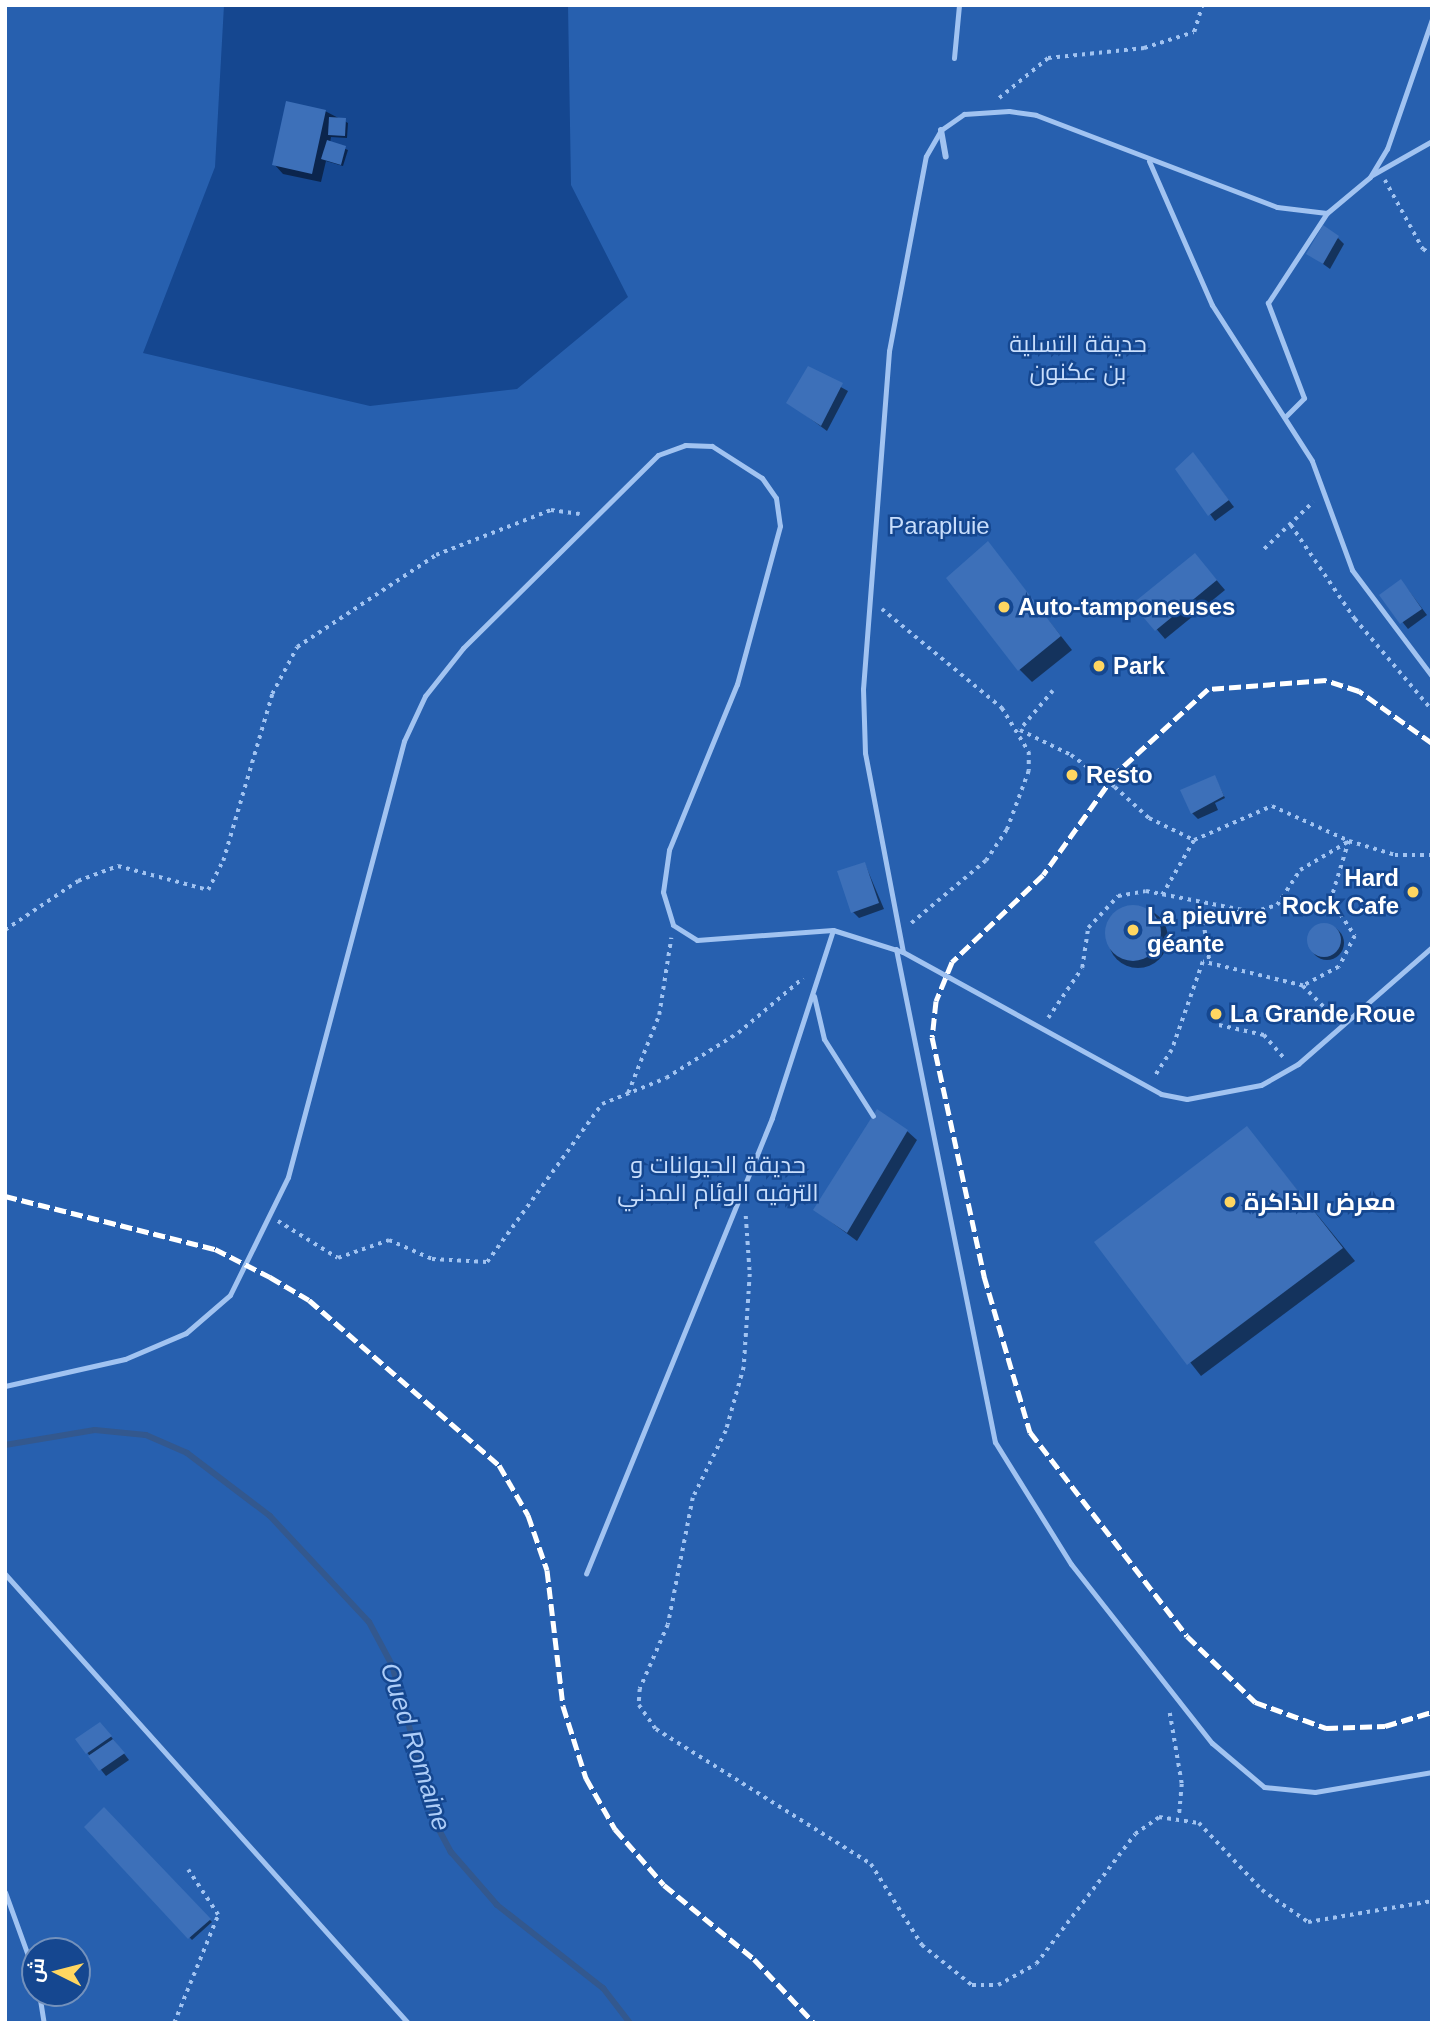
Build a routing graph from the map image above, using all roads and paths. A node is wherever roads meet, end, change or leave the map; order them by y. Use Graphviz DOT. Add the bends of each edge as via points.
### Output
graph roads {
  1 [pos="959,5"];
  2 [pos="1202,5"];
  3 [pos="1432,19"];
  4 [pos="954,58"];
  5 [pos="984,110"];
  6 [pos="941,130"];
  7 [pos="1432,141"];
  8 [pos="946,157"];
  9 [pos="1149,161"];
  10 [pos="1380,170"];
  11 [pos="1370,177"];
  12 [pos="1327,212"];
  13 [pos="1432,254"];
  14 [pos="1285,417"];
  15 [pos="1323,492"];
  16 [pos="596,516"];
  17 [pos="1291,525"];
  18 [pos="1264,549"];
  19 [pos="873,600"];
  20 [pos="1432,676"];
  21 [pos="1053,691"];
  22 [pos="1432,710"];
  23 [pos="1020,730"];
  24 [pos="1194,840"];
  25 [pos="1349,841"];
  26 [pos="1432,855"];
  27 [pos="1162,895"];
  28 [pos="1201,905"];
  29 [pos="673,925"];
  30 [pos="5,930"];
  31 [pos="833,930"];
  32 [pos="1432,947"];
  33 [pos="900,951"];
  34 [pos="824,961"];
  35 [pos="1210,964"];
  36 [pos="1303,986"];
  37 [pos="813,993"];
  38 [pos="1219,1025"];
  39 [pos="1342,1028"];
  40 [pos="1040,1029"];
  41 [pos="1292,1067"];
  42 [pos="1146,1086"];
  43 [pos="628,1093"];
  44 [pos="873,1116"];
  45 [pos="741,1189"];
  46 [pos="272,1216"];
  47 [pos="5,1385"];
  48 [pos="5,1574"];
  49 [pos="586,1574"];
  50 [pos="1167,1700"];
  51 [pos="1432,1772"];
  52 [pos="1179,1816"];
  53 [pos="188,1870"];
  54 [pos="5,1892"];
  55 [pos="1432,1901"];
  56 [pos="21,1937"];
  57 [pos="174,2023"];
  58 [pos="408,2023"];
  1 -- 4 [label="lane"];
  2 -- 5 [label="path" via="1195,32 1144,48 1048,58"];
  3 -- 11 [label="lane" via="1409,99"];
  5 -- 6 [label="lane"];
  5 -- 9 [label="lane" via="1036,115"];
  6 -- 8 [label="street"];
  6 -- 19 [label="lane" via="918,182 889,351"];
  7 -- 10 [label="lane"];
  9 -- 12 [label="lane" via="1277,207"];
  9 -- 14 [label="lane" via="1212,305"];
  10 -- 11 [label="lane"];
  10 -- 13 [label="path" via="1423,249"];
  11 -- 12 [label="lane"];
  12 -- 14 [label="lane" via="1268,303 1304,398"];
  14 -- 15 [label="lane"];
  15 -- 17 [label="path"];
  15 -- 20 [label="lane" via="1352,570"];
  16 -- 29 [label="lane" via="658,455 685,445 712,446 762,478 776,498 780,526 737,684 669,850 663,892"];
  16 -- 30 [label="path" via="551,510 436,555 297,647 272,694 223,860 208,890 118,866 78,881"];
  16 -- 46 [label="lane" via="463,648 425,696 409,730 288,1177"];
  17 -- 18 [label="path"];
  17 -- 22 [label="path" via="1355,619"];
  19 -- 23 [label="path" via="962,672"];
  19 -- 33 [label="lane" via="863,688 865,753"];
  21 -- 23 [label="path"];
  23 -- 24 [label="path, bridge" via="1071,755 1115,786 1149,818"];
  23 -- 33 [label="path" via="1029,771 1007,830 986,861 912,921"];
  24 -- 25 [label="path" via="1272,807"];
  24 -- 27 [label="path"];
  25 -- 26 [label="path" via="1395,855"];
  25 -- 28 [label="path" via="1300,870 1277,905 1253,912"];
  25 -- 36 [label="path" via="1331,900 1355,936 1339,967"];
  27 -- 28 [label="path"];
  27 -- 40 [label="path" via="1118,896 1100,909 1088,928 1082,968"];
  28 -- 35 [label="path"];
  29 -- 31 [label="lane" via="697,940"];
  29 -- 43 [label="path" via="659,1015"];
  31 -- 33 [label="lane"];
  31 -- 34 [label="lane"];
  32 -- 39 [label="lane"];
  33 -- 40 [label="lane"];
  33 -- 51 [label="lane" via="995,1442 1071,1564 1212,1743 1264,1787 1315,1792"];
  34 -- 37 [label="lane"];
  34 -- 43 [label="path" via="738,1032"];
  35 -- 36 [label="path"];
  35 -- 42 [label="path" via="1203,962 1195,975 1172,1050"];
  36 -- 39 [label="path"];
  37 -- 44 [label="lane" via="824,1040"];
  37 -- 45 [label="lane"];
  38 -- 41 [label="path" via="1264,1035"];
  39 -- 41 [label="lane"];
  40 -- 42 [label="lane"];
  41 -- 42 [label="lane" via="1226,1095 1186,1099"];
  43 -- 46 [label="path" via="602,1104 487,1262 432,1259 388,1240 338,1258"];
  45 -- 49 [label="lane"];
  45 -- 52 [label="path" via="750,1246 744,1367 726,1431 694,1498 668,1625 640,1689 644,1717 669,1740 871,1864 922,1945 957,1977 984,1987 1036,1964 1135,1834 1159,1816"];
  46 -- 47 [label="lane" via="230,1295 186,1333 125,1359"];
  48 -- 58 [label="lane"];
  50 -- 52 [label="path" via="1180,1765"];
  52 -- 55 [label="path" via="1199,1823 1262,1891 1300,1919"];
  53 -- 57 [label="path" via="218,1915"];
  54 -- 56 [label="lane"];
}
